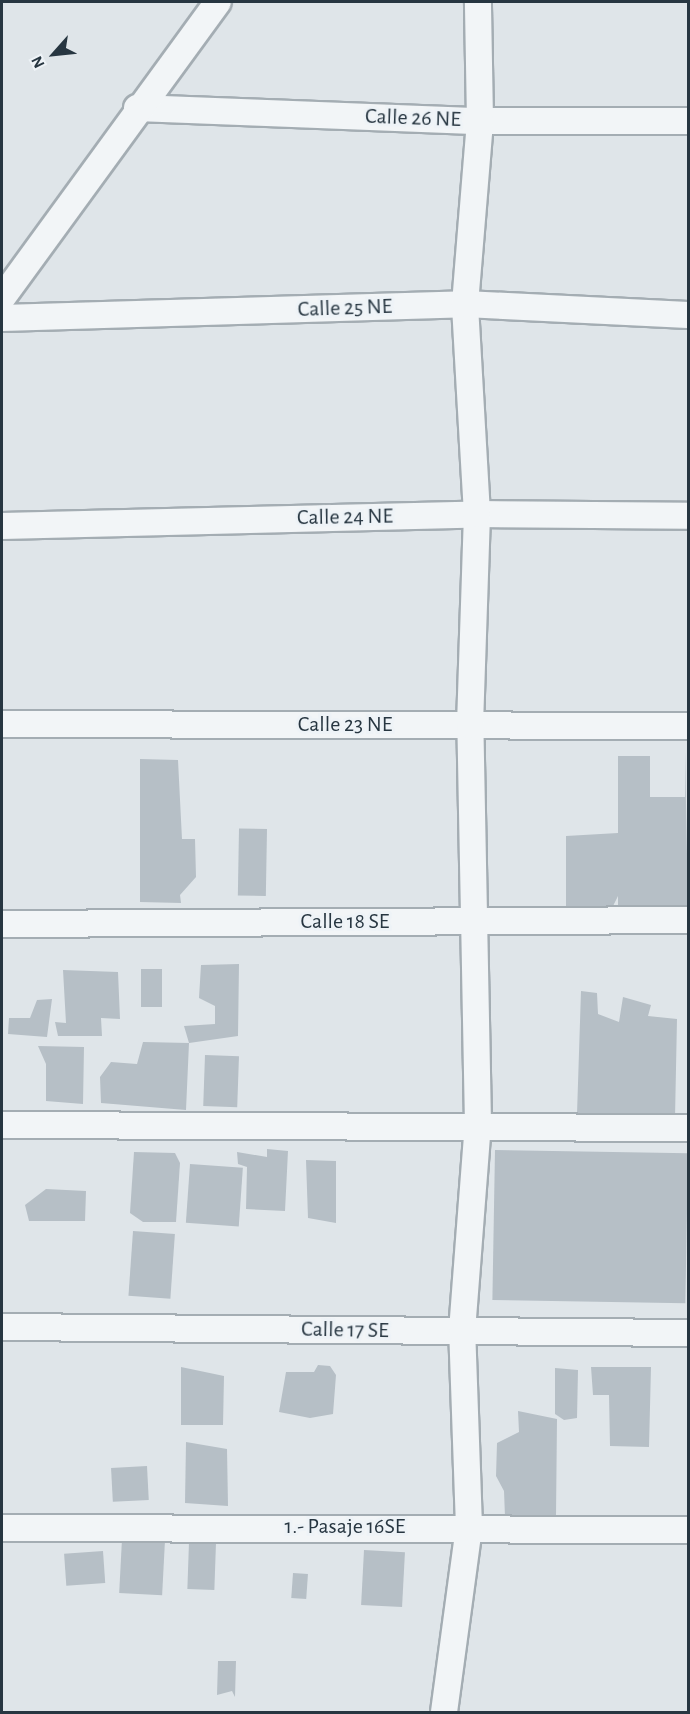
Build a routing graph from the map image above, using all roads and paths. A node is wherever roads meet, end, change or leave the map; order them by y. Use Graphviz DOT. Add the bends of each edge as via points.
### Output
graph roads {
  1 [pos="218,2"];
  2 [pos="478,2"];
  3 [pos="138,108"];
  4 [pos="480,121"];
  5 [pos="688,121"];
  6 [pos="2,298"];
  7 [pos="465,304"];
  8 [pos="688,315"];
  9 [pos="2,318"];
  10 [pos="477,514"];
  11 [pos="688,516"];
  12 [pos="2,526"];
  13 [pos="2,724"];
  14 [pos="470,725"];
  15 [pos="688,726"];
  16 [pos="688,920"];
  17 [pos="478,921"];
  18 [pos="2,924"];
  19 [pos="478,1124"];
  20 [pos="2,1125"];
  21 [pos="688,1128"];
  22 [pos="2,1327"];
  23 [pos="462,1331"];
  24 [pos="688,1333"];
  25 [pos="469,1527"];
  26 [pos="2,1528"];
  27 [pos="688,1530"];
  28 [pos="444,1713"];
  1 -- 3 [label="street"];
  2 -- 4 [label="street"];
  3 -- 4 [label="street, Calle 26 NE"];
  3 -- 6 [label="street"];
  4 -- 5 [label="street, Calle 26 NE"];
  4 -- 7 [label="street"];
  7 -- 8 [label="street, Calle 25 NE"];
  7 -- 9 [label="street, Calle 25 NE"];
  7 -- 10 [label="street"];
  10 -- 11 [label="street, Calle 24 NE"];
  10 -- 12 [label="street, Calle 24 NE"];
  10 -- 14 [label="street"];
  13 -- 14 [label="street, Calle 23 NE"];
  14 -- 15 [label="street, Calle 23 NE"];
  14 -- 17 [label="street"];
  16 -- 17 [label="street, Calle 18 SE"];
  17 -- 18 [label="street, Calle 18 SE"];
  17 -- 19 [label="street"];
  19 -- 20 [label="street"];
  19 -- 21 [label="street"];
  19 -- 23 [label="street"];
  22 -- 23 [label="street, Calle 17 SE"];
  23 -- 24 [label="street, Calle 17 SE"];
  23 -- 25 [label="street"];
  25 -- 26 [label="street, 1.- Pasaje 16SE"];
  25 -- 27 [label="street, 1.- Pasaje 16SE"];
  25 -- 28 [label="street"];
}
